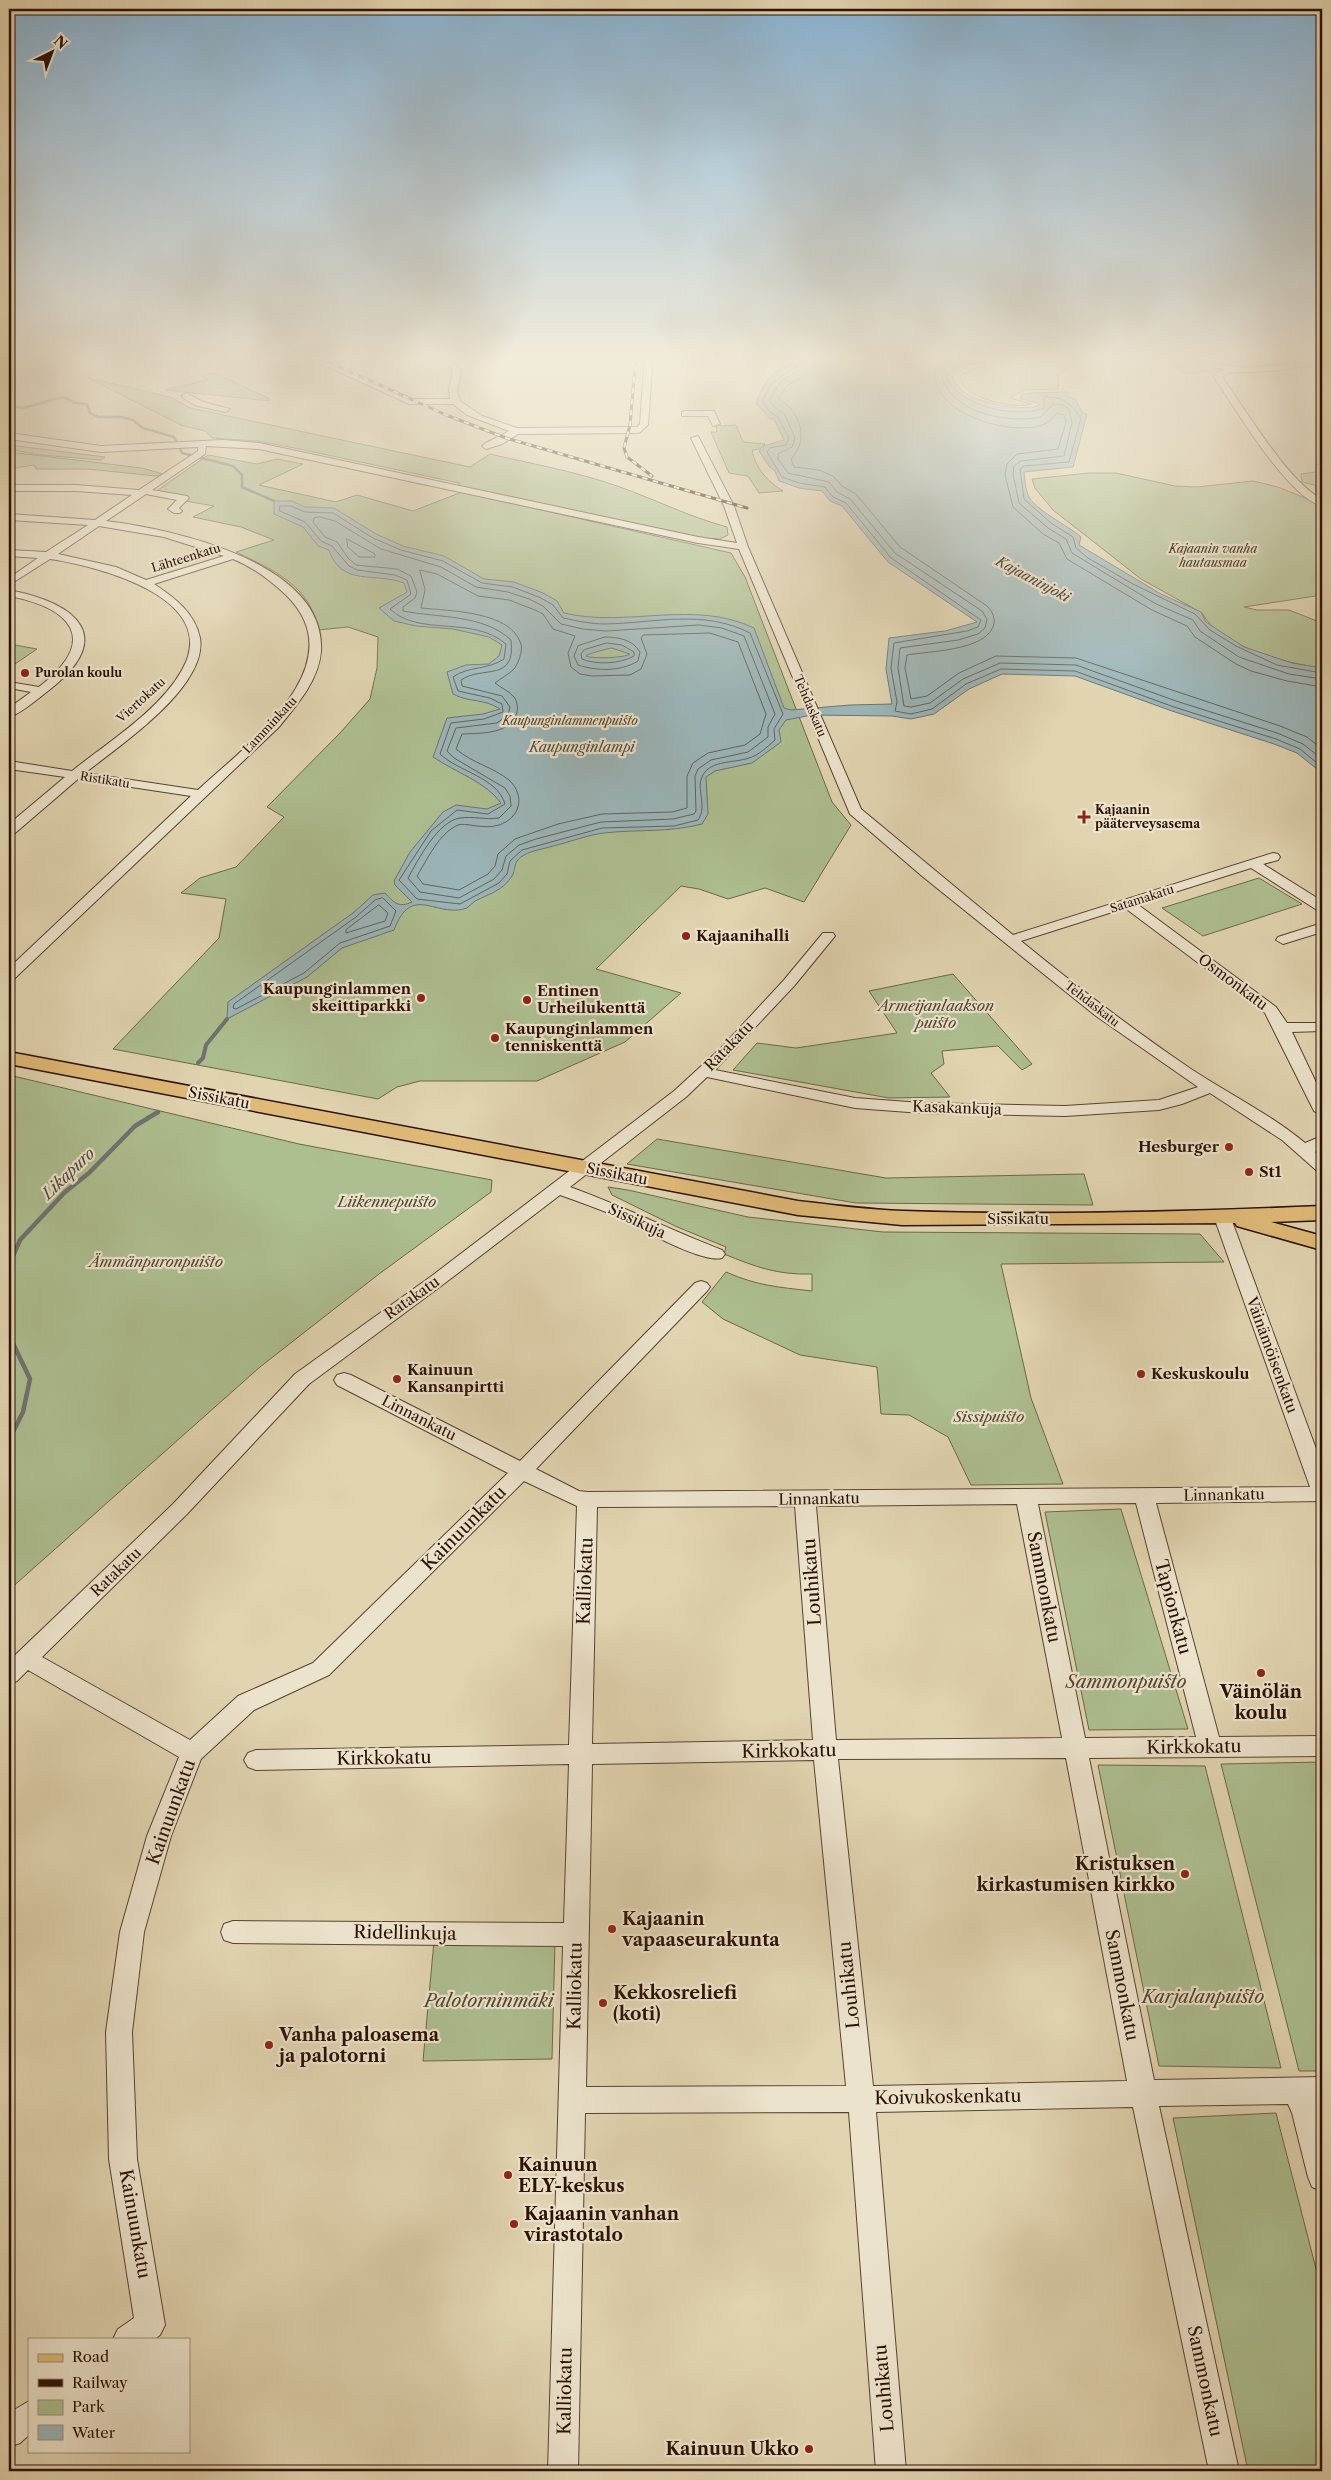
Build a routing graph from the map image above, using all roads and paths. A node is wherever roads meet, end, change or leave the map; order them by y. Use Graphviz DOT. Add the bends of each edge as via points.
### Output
graph roads {
  1 [pos="174,471"];
  2 [pos="375,471"];
  3 [pos="711,471"];
  4 [pos="1284,471"];
  5 [pos="9,488"];
  6 [pos="142,492"];
  7 [pos="1322,503"];
  8 [pos="176,511"];
  9 [pos="9,517"];
  10 [pos="96,523"];
  11 [pos="743,547"];
  12 [pos="9,553"];
  13 [pos="48,556"];
  14 [pos="233,556"];
  15 [pos="9,582"];
  16 [pos="146,583"];
  17 [pos="9,593"];
  18 [pos="9,685"];
  19 [pos="39,690"];
  20 [pos="9,713"];
  21 [pos="9,765"];
  22 [pos="74,775"];
  23 [pos="200,794"];
  24 [pos="9,831"];
  25 [pos="1273,857"];
  26 [pos="1253,864"];
  27 [pos="1128,904"];
  28 [pos="1322,907"];
  29 [pos="1322,927"];
  30 [pos="828,936"];
  31 [pos="1011,940"];
  32 [pos="1283,940"];
  33 [pos="9,976"];
  34 [pos="1322,1027"];
  35 [pos="1282,1028"];
  36 [pos="9,1058"];
  37 [pos="704,1072"];
  38 [pos="1209,1088"];
  39 [pos="1322,1111"];
  40 [pos="1322,1141"];
  41 [pos="1304,1151"];
  42 [pos="1322,1166"];
  43 [pos="585,1168"];
  44 [pos="558,1188"];
  45 [pos="1322,1213"];
  46 [pos="1228,1217"];
  47 [pos="1322,1243"];
  48 [pos="716,1254"];
  49 [pos="701,1287"];
  50 [pos="344,1380"];
  51 [pos="522,1471"];
  52 [pos="1322,1493"];
  53 [pos="1144,1496"];
  54 [pos="1026,1497"];
  55 [pos="805,1499"];
  56 [pos="587,1500"];
  57 [pos="26,1658"];
  58 [pos="9,1675"];
  59 [pos="1210,1746"];
  60 [pos="1322,1746"];
  61 [pos="1076,1749"];
  62 [pos="825,1750"];
  63 [pos="192,1753"];
  64 [pos="580,1755"];
  65 [pos="256,1760"];
  66 [pos="233,1932"];
  67 [pos="576,1935"];
  68 [pos="1295,2090"];
  69 [pos="1322,2090"];
  70 [pos="1143,2092"];
  71 [pos="860,2099"];
  72 [pos="574,2100"];
  73 [pos="1322,2177"];
  74 [pos="129,2338"];
  75 [pos="28,2417"];
  76 [pos="9,2432"];
  77 [pos="564,2471"];
  78 [pos="891,2471"];
  79 [pos="1224,2471"];
  1 -- 6 [label="street"];
  2 -- 11 [label="street"];
  3 -- 11 [label="street, Tehdaskatu"];
  4 -- 7 [label="street" via="1308,496"];
  5 -- 6 [label="street"];
  6 -- 8 [label="street" via="184,498 173,509"];
  6 -- 10 [label="street"];
  9 -- 10 [label="street, Lamminkatu"];
  10 -- 13 [label="street"];
  10 -- 14 [label="street, Lamminkatu" via="172,536"];
  11 -- 31 [label="street, Tehdaskatu" via="855,811"];
  12 -- 13 [label="street, Viertokatu"];
  13 -- 15 [label="street"];
  13 -- 16 [label="street, Viertokatu" via="100,567"];
  14 -- 16 [label="street, Lähteenkatu"];
  14 -- 23 [label="street, Lamminkatu" via="272,578 295,597 312,626 316,654 306,684 294,702"];
  16 -- 22 [label="street, Viertokatu" via="169,599 188,619 195,646 191,664 168,696"];
  17 -- 19 [label="street" via="35,598 56,608 77,626 80,635 80,643 71,662"];
  18 -- 19 [label="street"];
  19 -- 20 [label="street"];
  21 -- 22 [label="street, Ristikatu"];
  22 -- 23 [label="street, Ristikatu"];
  22 -- 24 [label="street, Viertokatu"];
  23 -- 33 [label="street, Lamminkatu"];
  25 -- 26 [label="street, Satamakatu"];
  26 -- 27 [label="street, Satamakatu"];
  26 -- 28 [label="street"];
  27 -- 31 [label="street, Satamakatu"];
  27 -- 35 [label="street, Osmonkatu" via="1268,1006"];
  29 -- 32 [label="street"];
  30 -- 37 [label="street, Ratakatu"];
  31 -- 38 [label="street, Tehdaskatu" via="1101,1013"];
  34 -- 35 [label="street"];
  35 -- 39 [label="street, Osmonkatu"];
  36 -- 43 [label="main road, Sissikatu"];
  37 -- 38 [label="street, Kasakankuja" via="855,1103 922,1108 1065,1111 1159,1105 1176,1102"];
  37 -- 43 [label="street, Ratakatu"];
  38 -- 41 [label="street, Tehdaskatu" via="1250,1111"];
  40 -- 41 [label="street"];
  41 -- 42 [label="street, Tehdaskatu"];
  43 -- 44 [label="street, Ratakatu"];
  43 -- 46 [label="main road, Sissikatu" via="798,1208 902,1218"];
  44 -- 48 [label="street, Sissikuja"];
  44 -- 57 [label="street, Ratakatu" via="302,1379 180,1510"];
  45 -- 46 [label="main road, Sissikatu"];
  46 -- 47 [label="main road, Sissikatu"];
  46 -- 52 [label="street, Väinämöisenkatu" via="1242,1271"];
  49 -- 51 [label="street, Kainuunkatu"];
  50 -- 51 [label="street, Linnankatu"];
  51 -- 56 [label="street, Linnankatu" via="575,1498"];
  51 -- 63 [label="street, Kainuunkatu" via="321,1669 246,1703"];
  52 -- 53 [label="street, Linnankatu"];
  53 -- 54 [label="street, Linnankatu"];
  53 -- 59 [label="street, Tapionkatu"];
  54 -- 55 [label="street, Linnankatu"];
  54 -- 61 [label="street, Sammonkatu"];
  55 -- 56 [label="street, Linnankatu"];
  55 -- 62 [label="street, Louhikatu"];
  56 -- 64 [label="street, Kalliokatu"];
  57 -- 58 [label="street, Ratakatu"];
  57 -- 63 [label="street"];
  59 -- 60 [label="street, Kirkkokatu"];
  59 -- 61 [label="street, Kirkkokatu"];
  61 -- 62 [label="street, Kirkkokatu"];
  61 -- 70 [label="street, Sammonkatu"];
  62 -- 64 [label="street, Kirkkokatu"];
  62 -- 71 [label="street, Louhikatu"];
  63 -- 74 [label="street, Kainuunkatu" via="159,1836 132,1932 119,2032 123,2159 150,2324"];
  64 -- 65 [label="street, Kirkkokatu"];
  64 -- 67 [label="street, Kalliokatu"];
  66 -- 67 [label="street, Ridellinkuja"];
  67 -- 72 [label="street, Kalliokatu"];
  68 -- 69 [label="street, Koivukoskenkatu"];
  68 -- 70 [label="street, Koivukoskenkatu"];
  68 -- 73 [label="street" via="1305,2110"];
  70 -- 71 [label="street, Koivukoskenkatu"];
  70 -- 79 [label="street, Sammonkatu"];
  71 -- 72 [label="street, Koivukoskenkatu"];
  71 -- 78 [label="street, Louhikatu"];
  72 -- 77 [label="street, Kalliokatu"];
  75 -- 76 [label="street"];
}
